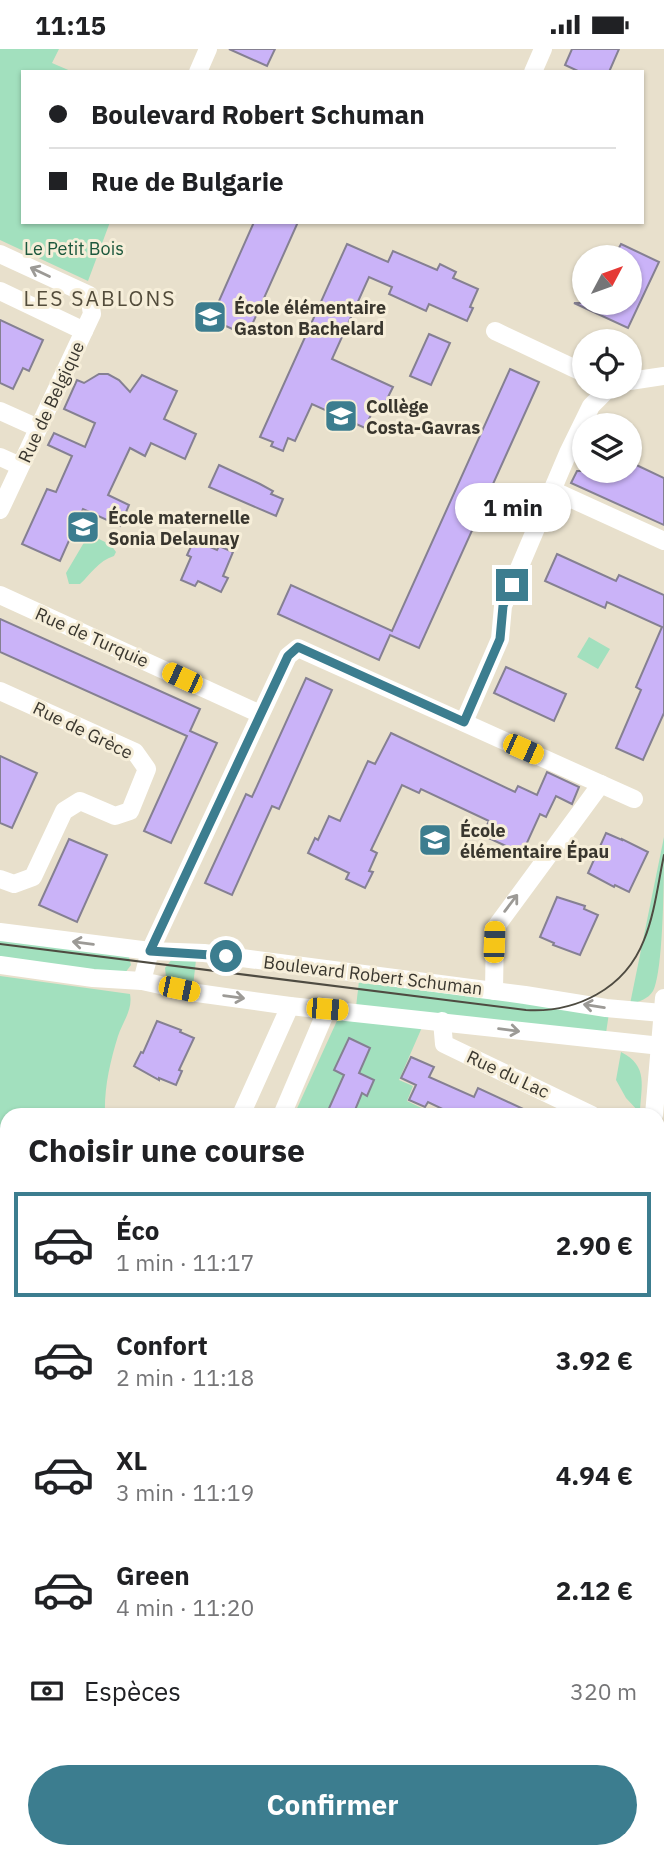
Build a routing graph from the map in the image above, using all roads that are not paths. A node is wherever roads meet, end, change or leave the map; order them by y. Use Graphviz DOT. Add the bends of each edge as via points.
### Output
graph roads {
  1 [pos="208,49"];
  2 [pos="543,49"];
  3 [pos="199,70"];
  4 [pos="534,70"];
  5 [pos="0,254"];
  6 [pos="0,291"];
  7 [pos="84,331"];
  8 [pos="495,331"];
  9 [pos="572,367"];
  10 [pos="664,376"];
  11 [pos="642,379"];
  12 [pos="598,399"];
  13 [pos="0,411"];
  14 [pos="38,428"];
  15 [pos="0,457"];
  16 [pos="20,466"];
  17 [pos="552,490"];
  18 [pos="1,505"];
  19 [pos="664,541"];
  20 [pos="0,595"];
  21 [pos="0,691"];
  22 [pos="260,714"];
  23 [pos="464,722"];
  24 [pos="601,784"];
  25 [pos="634,799"];
  26 [pos="0,879"];
  27 [pos="0,932"];
  28 [pos="150,951"];
  29 [pos="0,965"];
  30 [pos="142,981"];
  31 [pos="494,991"];
  32 [pos="663,1005"];
  33 [pos="290,1006"];
  34 [pos="327,1009"];
  35 [pos="442,1021"];
  36 [pos="661,1046"];
  37 [pos="244,1108"];
  38 [pos="285,1108"];
  39 [pos="578,1108"];
  40 [pos="655,1108"];
  1 -- 3 [label="street"];
  2 -- 4 [label="street"];
  7 -- 5 [label="street, Rue de Belgique, one-way" via="92,314 89,295"];
  6 -- 7 [label="street, Rue de Belgique"];
  7 -- 14 [label="street, Rue de Belgique"];
  8 -- 9 [label="street"];
  10 -- 11 [label="street"];
  12 -- 17 [label="street"];
  13 -- 14 [label="street"];
  14 -- 16 [label="street, Rue de Belgique"];
  15 -- 16 [label="street"];
  16 -- 18 [label="street, Rue de Belgique"];
  17 -- 19 [label="street"];
  17 -- 23 [label="street" via="503,606 500,639"];
  20 -- 22 [label="street, Rue de Turquie"];
  21 -- 26 [label="street, Rue de Grèce" via="135,752 147,769 130,811 115,815 80,801 64,811 33,877 14,884"];
  22 -- 23 [label="street" via="288,656 298,647"];
  22 -- 28 [label="street"];
  23 -- 24 [label="street"];
  24 -- 25 [label="street"];
  31 -- 24 [label="street, one-way" via="495,928"];
  28 -- 27 [label="street, Boulevard Robert Schuman, one-way"];
  28 -- 30 [label="street"];
  28 -- 31 [label="street, Boulevard Robert Schuman" via="204,953"];
  29 -- 30 [label="street"];
  30 -- 33 [label="street, one-way"];
  32 -- 31 [label="street, Boulevard Robert Schuman, one-way" via="606,1008"];
  32 -- 36 [label="street"];
  33 -- 34 [label="street"];
  33 -- 37 [label="street"];
  34 -- 35 [label="street"];
  34 -- 38 [label="street"];
  35 -- 36 [label="street, one-way"];
  35 -- 39 [label="street, Rue du Lac" via="444,1044"];
  36 -- 40 [label="street"];
}
